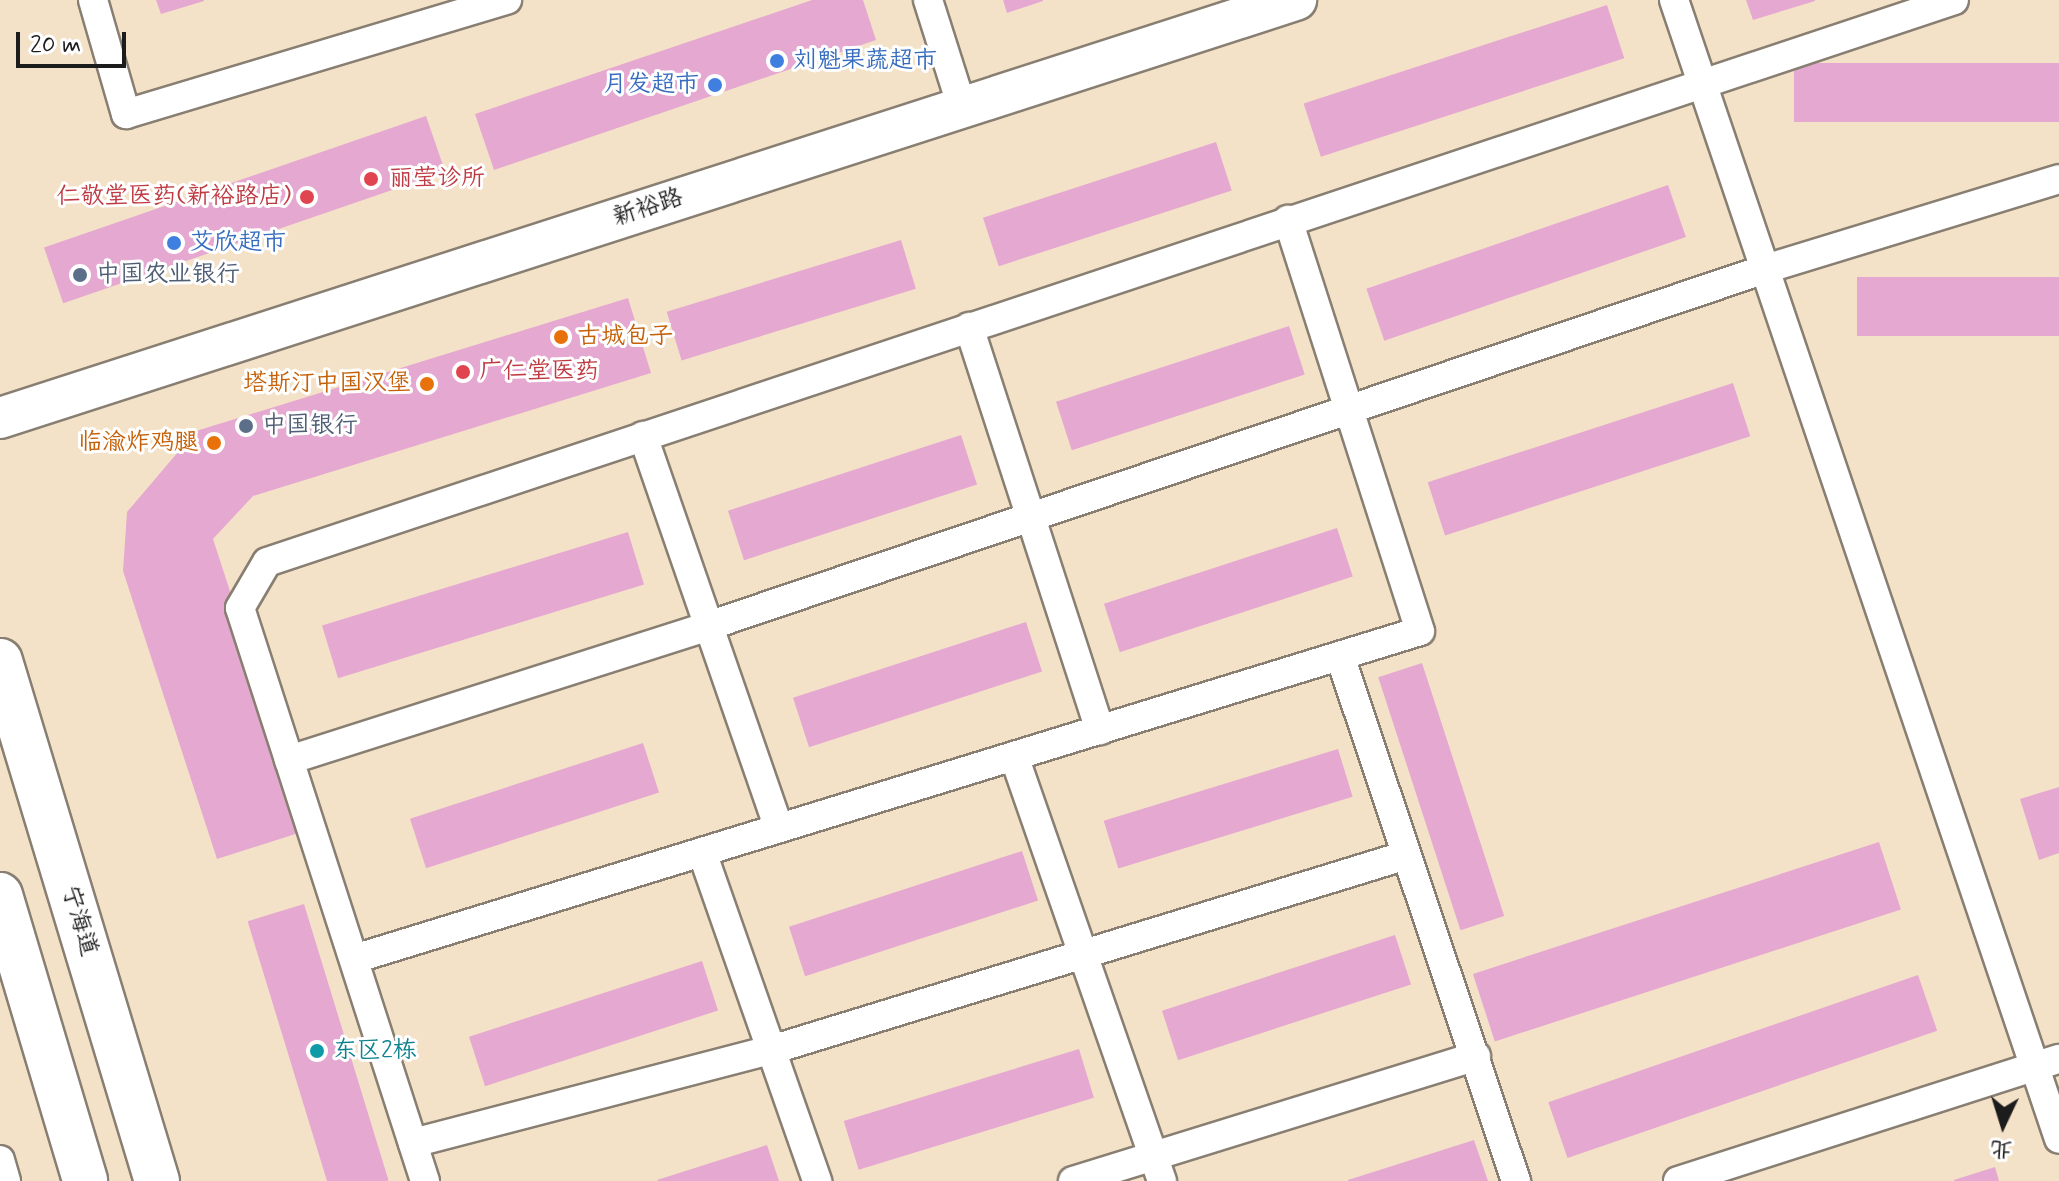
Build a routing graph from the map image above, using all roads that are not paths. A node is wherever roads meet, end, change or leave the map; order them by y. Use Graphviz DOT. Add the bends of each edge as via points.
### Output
graph roads {
  1 [pos="93,0"];
  2 [pos="507,0"];
  3 [pos="928,0"];
  4 [pos="1296,0"];
  5 [pos="1674,0"];
  6 [pos="1954,0"];
  7 [pos="1701,82"];
  8 [pos="962,107"];
  9 [pos="2059,179"];
  10 [pos="1288,220"];
  11 [pos="1765,269"];
  12 [pos="969,327"];
  13 [pos="1351,409"];
  14 [pos="0,418"];
  15 [pos="643,436"];
  16 [pos="1031,517"];
  17 [pos="711,625"];
  18 [pos="1340,656"];
  19 [pos="0,661"];
  20 [pos="1100,730"];
  21 [pos="1014,756"];
  22 [pos="289,760"];
  23 [pos="779,828"];
  24 [pos="702,852"];
  25 [pos="1407,855"];
  26 [pos="0,895"];
  27 [pos="1081,949"];
  28 [pos="354,959"];
  29 [pos="771,1050"];
  30 [pos="1476,1056"];
  31 [pos="2047,1063"];
  32 [pos="2059,1139"];
  33 [pos="413,1143"];
  34 [pos="0,1160"];
  35 [pos="1157,1168"];
  36 [pos="6,1181"];
  37 [pos="85,1181"];
  38 [pos="157,1181"];
  39 [pos="425,1181"];
  40 [pos="817,1181"];
  41 [pos="1073,1181"];
  42 [pos="1516,1181"];
  43 [pos="1678,1181"];
  1 -- 2 [label="street" via="126,114"];
  3 -- 8 [label="street"];
  4 -- 8 [label="street, 新裕路"];
  5 -- 7 [label="street"];
  6 -- 7 [label="street"];
  7 -- 10 [label="street"];
  7 -- 11 [label="street"];
  8 -- 14 [label="street, 新裕路"];
  9 -- 11 [label="street"];
  10 -- 12 [label="street"];
  10 -- 13 [label="street"];
  11 -- 13 [label="street"];
  11 -- 31 [label="street"];
  12 -- 15 [label="street"];
  12 -- 16 [label="street"];
  13 -- 16 [label="street"];
  13 -- 18 [label="street" via="1420,631"];
  15 -- 17 [label="street"];
  15 -- 22 [label="street" via="267,562 240,608"];
  16 -- 17 [label="street"];
  16 -- 20 [label="street"];
  17 -- 22 [label="street"];
  17 -- 23 [label="street"];
  18 -- 20 [label="street"];
  18 -- 25 [label="street"];
  19 -- 38 [label="main road, 宁海道"];
  20 -- 21 [label="street"];
  21 -- 23 [label="street"];
  21 -- 27 [label="street"];
  22 -- 28 [label="street"];
  23 -- 24 [label="street"];
  24 -- 28 [label="street"];
  24 -- 29 [label="street"];
  25 -- 27 [label="street"];
  25 -- 30 [label="street"];
  26 -- 37 [label="main road"];
  27 -- 29 [label="street"];
  27 -- 35 [label="street"];
  28 -- 33 [label="street"];
  29 -- 33 [label="street"];
  29 -- 40 [label="street"];
  30 -- 35 [label="street"];
  30 -- 42 [label="street"];
  31 -- 32 [label="street"];
  31 -- 43 [label="street"];
  33 -- 39 [label="street"];
  34 -- 36 [label="street"];
  35 -- 41 [label="street"];
}
